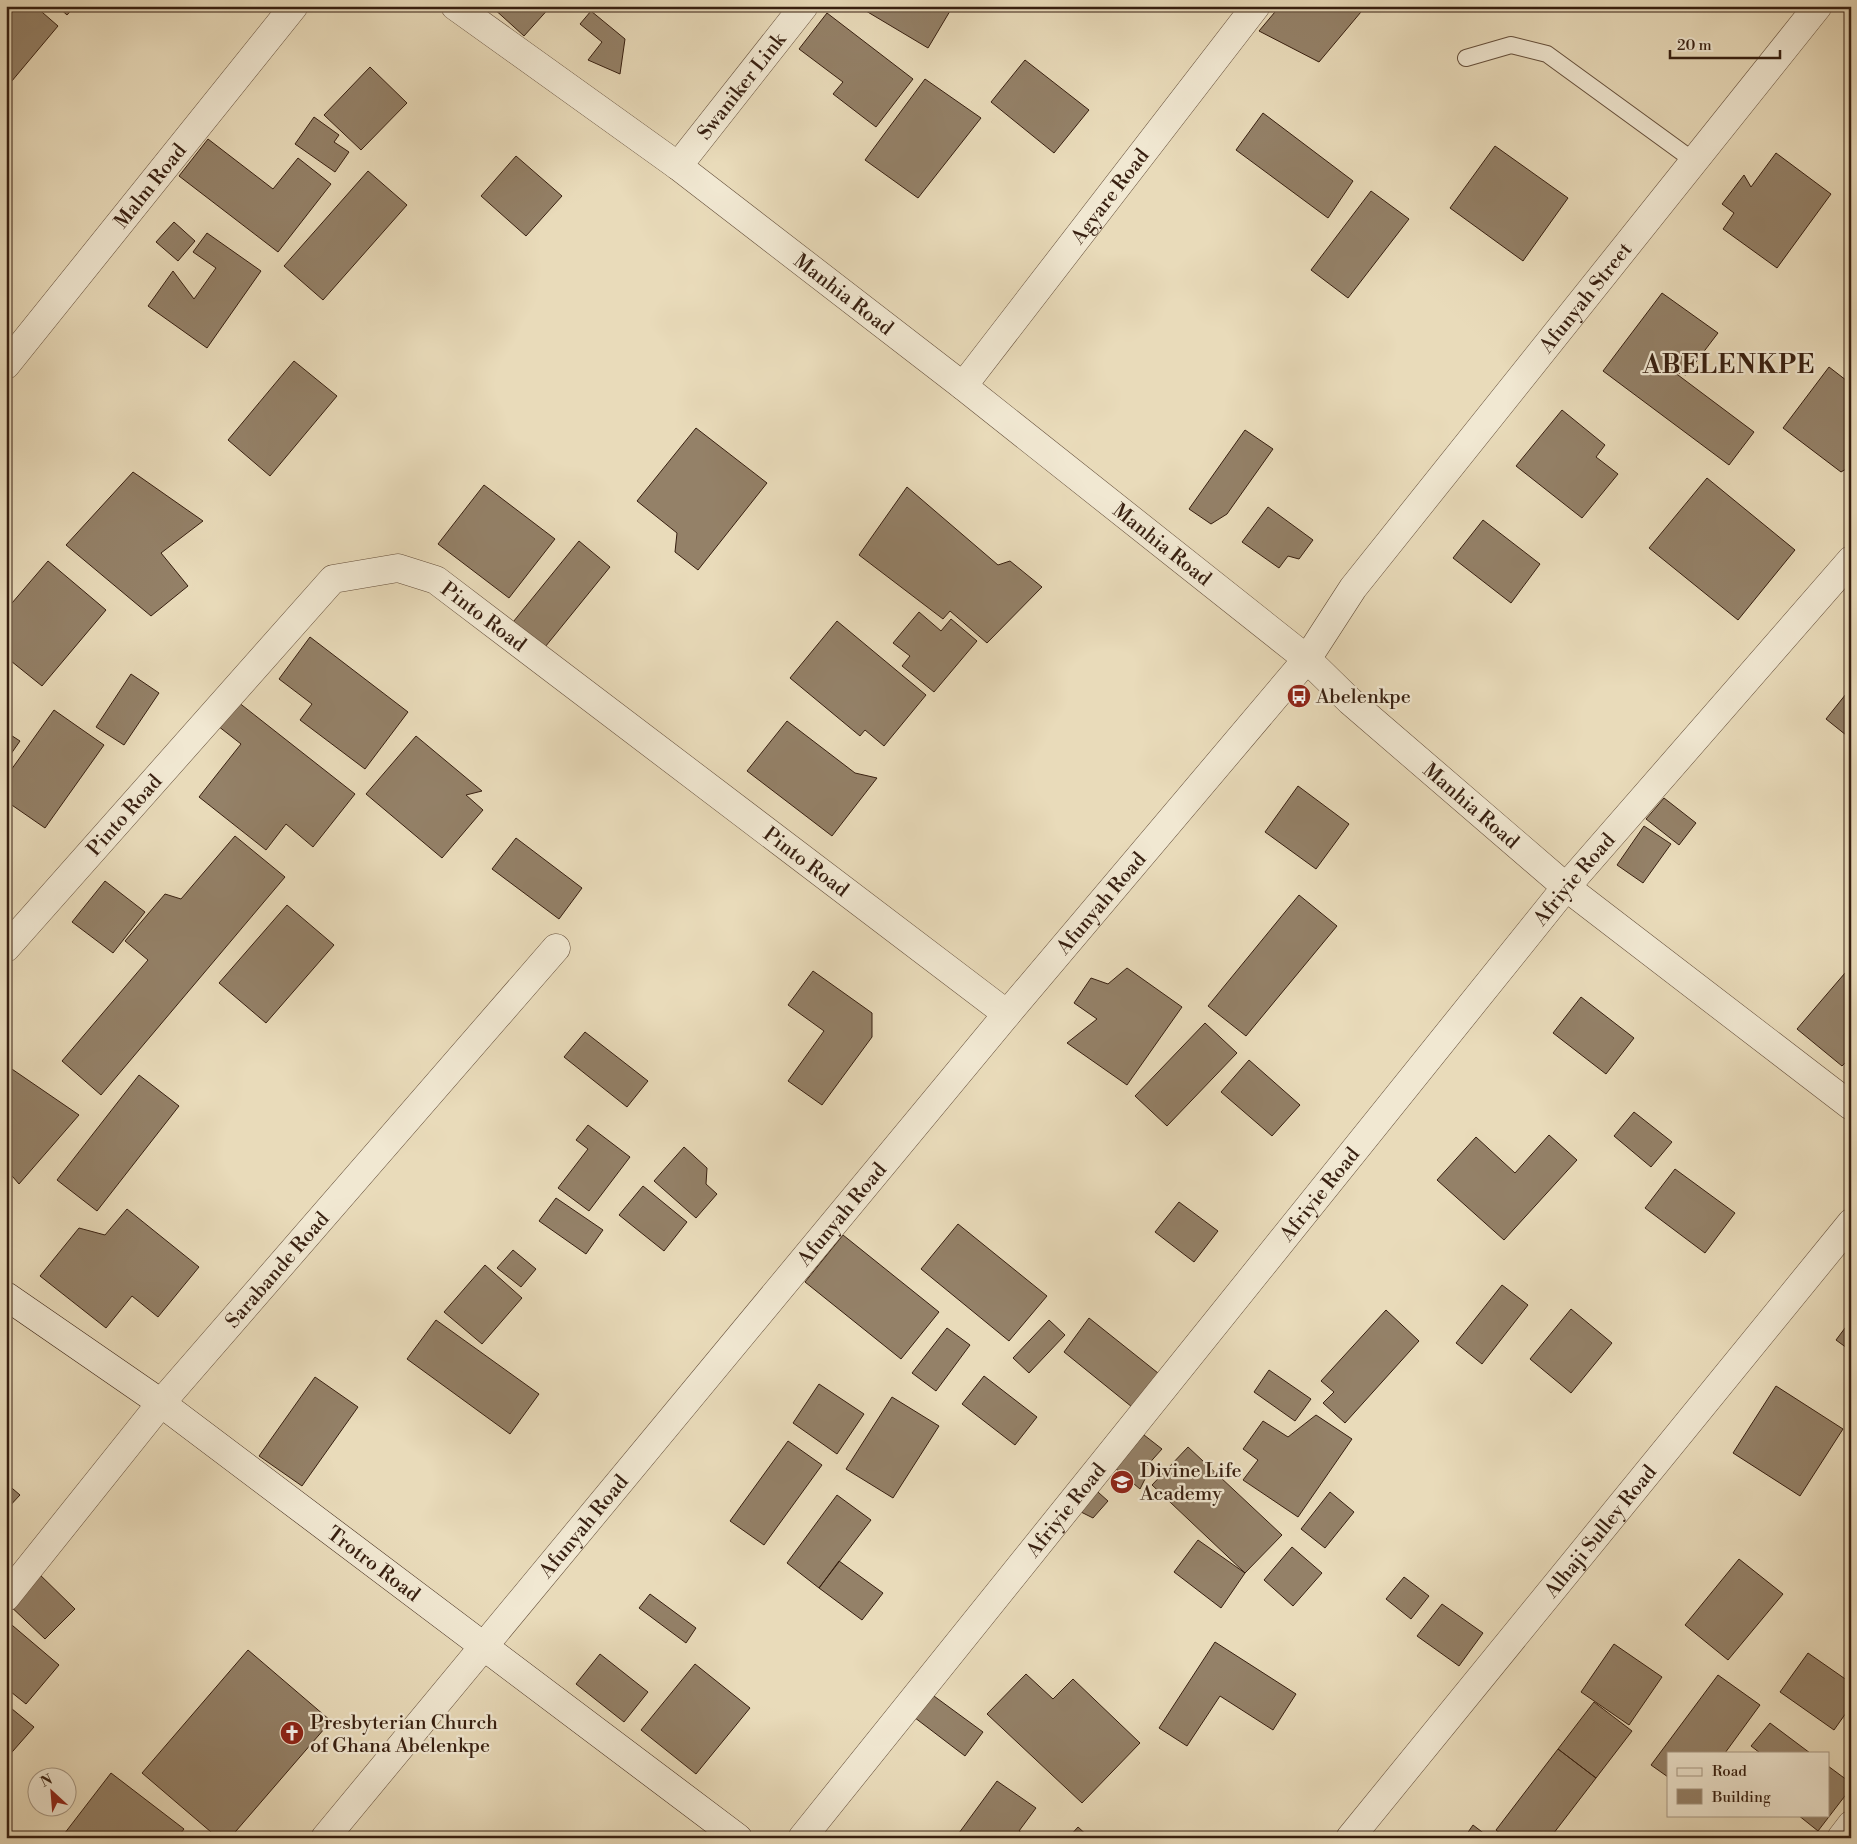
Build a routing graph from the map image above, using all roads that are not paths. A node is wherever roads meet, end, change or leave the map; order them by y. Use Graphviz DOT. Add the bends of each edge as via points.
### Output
graph roads {
  1 [pos="294,6"];
  2 [pos="455,6"];
  3 [pos="804,6"];
  4 [pos="1256,6"];
  5 [pos="1818,6"];
  6 [pos="1466,58"];
  7 [pos="1694,161"];
  8 [pos="678,166"];
  9 [pos="6,365"];
  10 [pos="963,386"];
  11 [pos="1851,560"];
  12 [pos="1353,588"];
  13 [pos="1307,659"];
  14 [pos="1566,887"];
  15 [pos="6,948"];
  16 [pos="556,948"];
  17 [pos="1006,1014"];
  18 [pos="1851,1106"];
  19 [pos="1851,1223"];
  20 [pos="6,1296"];
  21 [pos="161,1403"];
  22 [pos="6,1597"];
  23 [pos="483,1647"];
  24 [pos="1851,1825"];
  25 [pos="325,1838"];
  26 [pos="738,1838"];
  27 [pos="802,1838"];
  28 [pos="1350,1838"];
  29 [pos="1841,1838"];
  1 -- 9 [label="street, Malm Road"];
  2 -- 8 [label="street, Manhia Road"];
  3 -- 8 [label="street, Swaniker Link"];
  4 -- 10 [label="street, Agyare Road"];
  5 -- 7 [label="street, Afunyah Street"];
  6 -- 7 [label="lane" via="1511,45 1547,54"];
  7 -- 12 [label="street, Afunyah Street"];
  8 -- 10 [label="street, Manhia Road"];
  10 -- 13 [label="street, Manhia Road"];
  11 -- 14 [label="street, Afriyie Road"];
  12 -- 13 [label="street, Afunyah Road"];
  13 -- 14 [label="street, Manhia Road" via="1357,708"];
  13 -- 17 [label="street, Afunyah Road"];
  14 -- 18 [label="street, Manhia Road"];
  14 -- 27 [label="street, Afriyie Road"];
  15 -- 17 [label="street, Pinto Road" via="333,579 398,568 436,580"];
  16 -- 21 [label="street, Sarabande Road"];
  17 -- 23 [label="street, Afunyah Road"];
  19 -- 28 [label="street, Alhaji Sulley Road"];
  20 -- 21 [label="street, Trotro Road"];
  21 -- 22 [label="street, Sarabande Road"];
  21 -- 23 [label="street, Trotro Road"];
  23 -- 25 [label="street, Afunyah Road"];
  23 -- 26 [label="street, Trotro Road"];
  24 -- 29 [label="street"];
}
